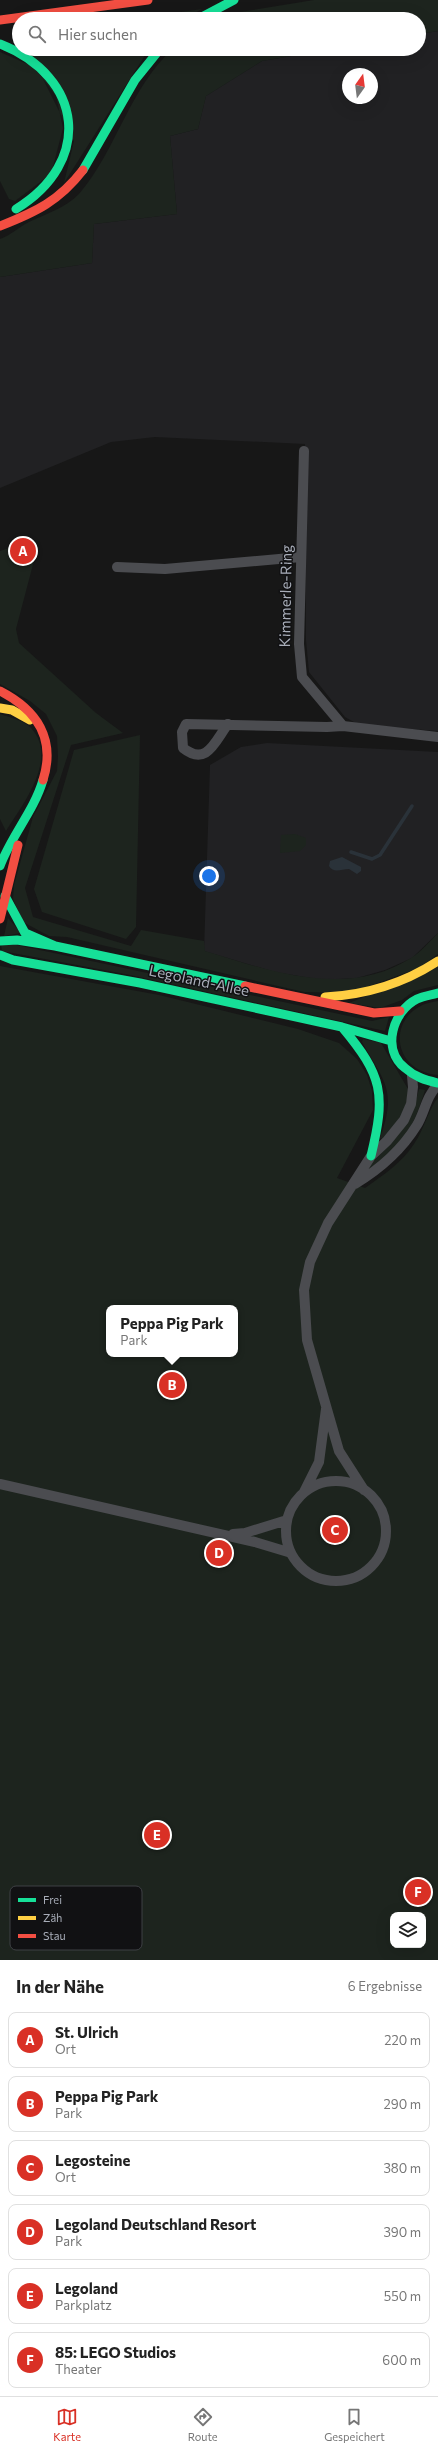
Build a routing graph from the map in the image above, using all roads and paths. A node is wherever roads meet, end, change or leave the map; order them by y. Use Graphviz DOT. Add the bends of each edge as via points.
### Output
graph roads {
  1 [pos="148,0"];
  2 [pos="234,0"];
  3 [pos="59,12"];
  4 [pos="211,12"];
  5 [pos="12,18"];
  6 [pos="0,20"];
  7 [pos="0,44"];
  8 [pos="12,49"];
  9 [pos="25,56"];
  10 [pos="154,56"];
  11 [pos="6,212"];
  12 [pos="0,226"];
  13 [pos="304,451"];
  14 [pos="301,557"];
  15 [pos="117,567"];
  16 [pos="0,691"];
  17 [pos="0,708"];
  18 [pos="228,724"];
  19 [pos="343,726"];
  20 [pos="42,728"];
  21 [pos="438,737"];
  22 [pos="21,827"];
  23 [pos="0,866"];
  24 [pos="5,896"];
  25 [pos="0,919"];
  26 [pos="0,941"];
  27 [pos="55,946"];
  28 [pos="0,955"];
  29 [pos="438,960"];
  30 [pos="438,993"];
  31 [pos="290,996"];
  32 [pos="400,1011"];
  33 [pos="342,1027"];
  34 [pos="391,1041"];
  35 [pos="412,1076"];
  36 [pos="438,1084"];
  37 [pos="371,1156"];
  38 [pos="351,1186"];
  39 [pos="327,1405"];
  40 [pos="0,1484"];
  41 [pos="364,1490"];
  42 [pos="304,1492"];
  43 [pos="287,1520"];
  44 [pos="221,1534"];
  45 [pos="288,1552"];
  1 -- 3 [label="main road"];
  2 -- 4 [label="main road"];
  5 -- 6 [label="main road"];
  7 -- 8 [label="main road"];
  9 -- 11 [label="main road" via="51,78 66,110 66,152 56,175 35,198"];
  10 -- 12 [label="main road" via="124,96 88,166 74,184 41,209 23,219"];
  13 -- 14 [label="street, Kimmerle-Ring"];
  14 -- 15 [label="street" via="165,569"];
  14 -- 19 [label="street, Kimmerle-Ring" via="299,644 302,677"];
  16 -- 20 [label="main road" via="27,707"];
  17 -- 20 [label="main road" via="22,715"];
  18 -- 18 [label="street" via="207,752 198,756 183,748 182,732 186,724"];
  18 -- 19 [label="street"];
  19 -- 21 [label="street"];
  20 -- 22 [label="main road" via="49,748 48,766"];
  22 -- 23 [label="main road" via="9,842"];
  22 -- 24 [label="main road"];
  24 -- 25 [label="main road"];
  24 -- 27 [label="main road" via="25,933"];
  26 -- 27 [label="main road" via="16,940"];
  27 -- 31 [label="main road, Legoland-Allee"];
  28 -- 33 [label="main road, Legoland-Allee" via="13,960 69,968"];
  29 -- 31 [label="main road" via="408,979 377,991 346,997"];
  30 -- 32 [label="main road" via="424,995 411,1001"];
  31 -- 32 [label="main road, Legoland-Allee" via="374,1013"];
  32 -- 34 [label="main road" via="393,1024"];
  33 -- 34 [label="main road, Legoland-Allee"];
  33 -- 37 [label="main road" via="356,1043 379,1081 382,1109"];
  34 -- 35 [label="main road" via="401,1066"];
  35 -- 36 [label="main road"];
  35 -- 37 [label="street" via="412,1099 404,1120 388,1141"];
  36 -- 38 [label="street" via="431,1092 417,1125 401,1149 376,1171"];
  37 -- 38 [label="street"];
  38 -- 39 [label="street" via="310,1262 304,1290 307,1340"];
  39 -- 41 [label="street" via="339,1450"];
  39 -- 42 [label="street" via="319,1462"];
  40 -- 44 [label="street"];
  41 -- 42 [label="street" via="350,1483 334,1481 318,1484"];
  41 -- 45 [label="street" via="378,1506 386,1526 382,1548 371,1566 359,1575 345,1580 331,1580 316,1577 304,1569"];
  42 -- 43 [label="street" via="296,1501"];
  43 -- 44 [label="street" via="246,1533"];
  43 -- 45 [label="street" via="285,1535"];
  44 -- 45 [label="street"];
}
